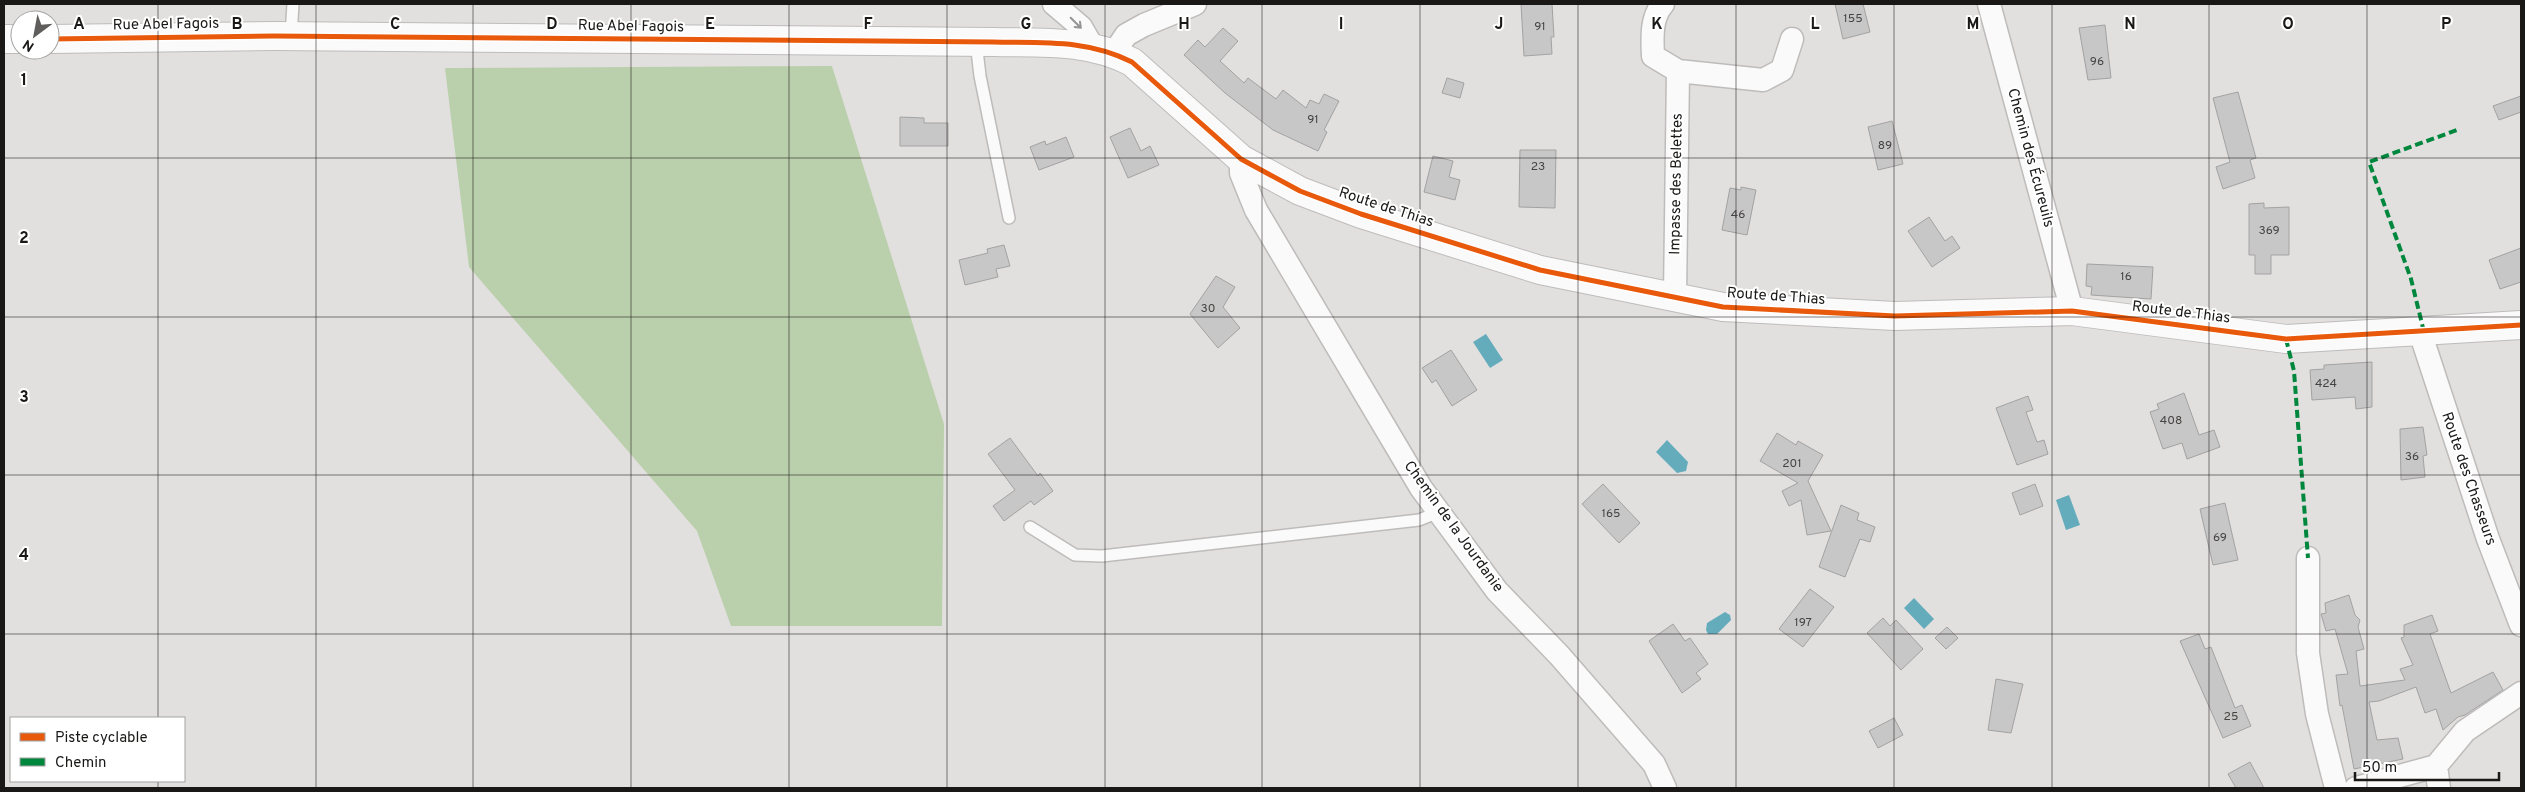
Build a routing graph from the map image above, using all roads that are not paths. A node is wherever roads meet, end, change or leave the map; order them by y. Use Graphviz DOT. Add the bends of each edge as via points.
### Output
graph roads {
  1 [pos="293,4"];
  2 [pos="1054,4"];
  3 [pos="1195,4"];
  4 [pos="1663,4"];
  5 [pos="1989,4"];
  6 [pos="291,36"];
  7 [pos="1792,39"];
  8 [pos="60,40"];
  9 [pos="976,42"];
  10 [pos="1103,49"];
  11 [pos="1678,71"];
  12 [pos="1241,159"];
  13 [pos="1009,218"];
  14 [pos="1675,297"];
  15 [pos="2072,311"];
  16 [pos="2521,325"];
  17 [pos="2420,332"];
  18 [pos="1439,512"];
  19 [pos="1030,527"];
  20 [pos="2308,558"];
  21 [pos="2521,625"];
  22 [pos="2521,693"];
  23 [pos="2436,766"];
  24 [pos="1665,788"];
  25 [pos="2336,788"];
  26 [pos="2356,788"];
  27 [pos="2439,788"];
  1 -- 6 [label="lane"];
  2 -- 10 [label="street, one-way"];
  3 -- 10 [label="street" via="1144,25"];
  4 -- 11 [label="street" via="1651,33 1653,56"];
  5 -- 15 [label="street, Chemin des Écureuils"];
  6 -- 8 [label="street, Rue Abel Fagois"];
  6 -- 9 [label="street, Rue Abel Fagois"];
  7 -- 11 [label="street" via="1782,70 1763,80"];
  9 -- 10 [label="street, Rue Abel Fagois"];
  9 -- 13 [label="lane"];
  10 -- 12 [label="street, Route de Thias" via="1140,69"];
  11 -- 14 [label="street, Impasse des Belettes"];
  12 -- 14 [label="street, Route de Thias" via="1300,191 1380,220 1540,270"];
  12 -- 18 [label="street, Chemin de la Jourdanie" via="1241,173 1256,210 1420,488"];
  14 -- 15 [label="street, Route de Thias" via="1723,307 1895,316"];
  15 -- 17 [label="street, Route de Thias" via="2286,339"];
  16 -- 17 [label="street, Route de Thias"];
  17 -- 21 [label="street, Route des Chasseurs" via="2488,539"];
  18 -- 19 [label="lane" via="1419,520 1102,556 1074,555"];
  18 -- 24 [label="street, Chemin de la Jourdanie" via="1497,591 1654,764"];
  20 -- 25 [label="street" via="2308,653 2317,714"];
  22 -- 23 [label="street" via="2465,731"];
  23 -- 26 [label="street"];
  23 -- 27 [label="street"];
}
